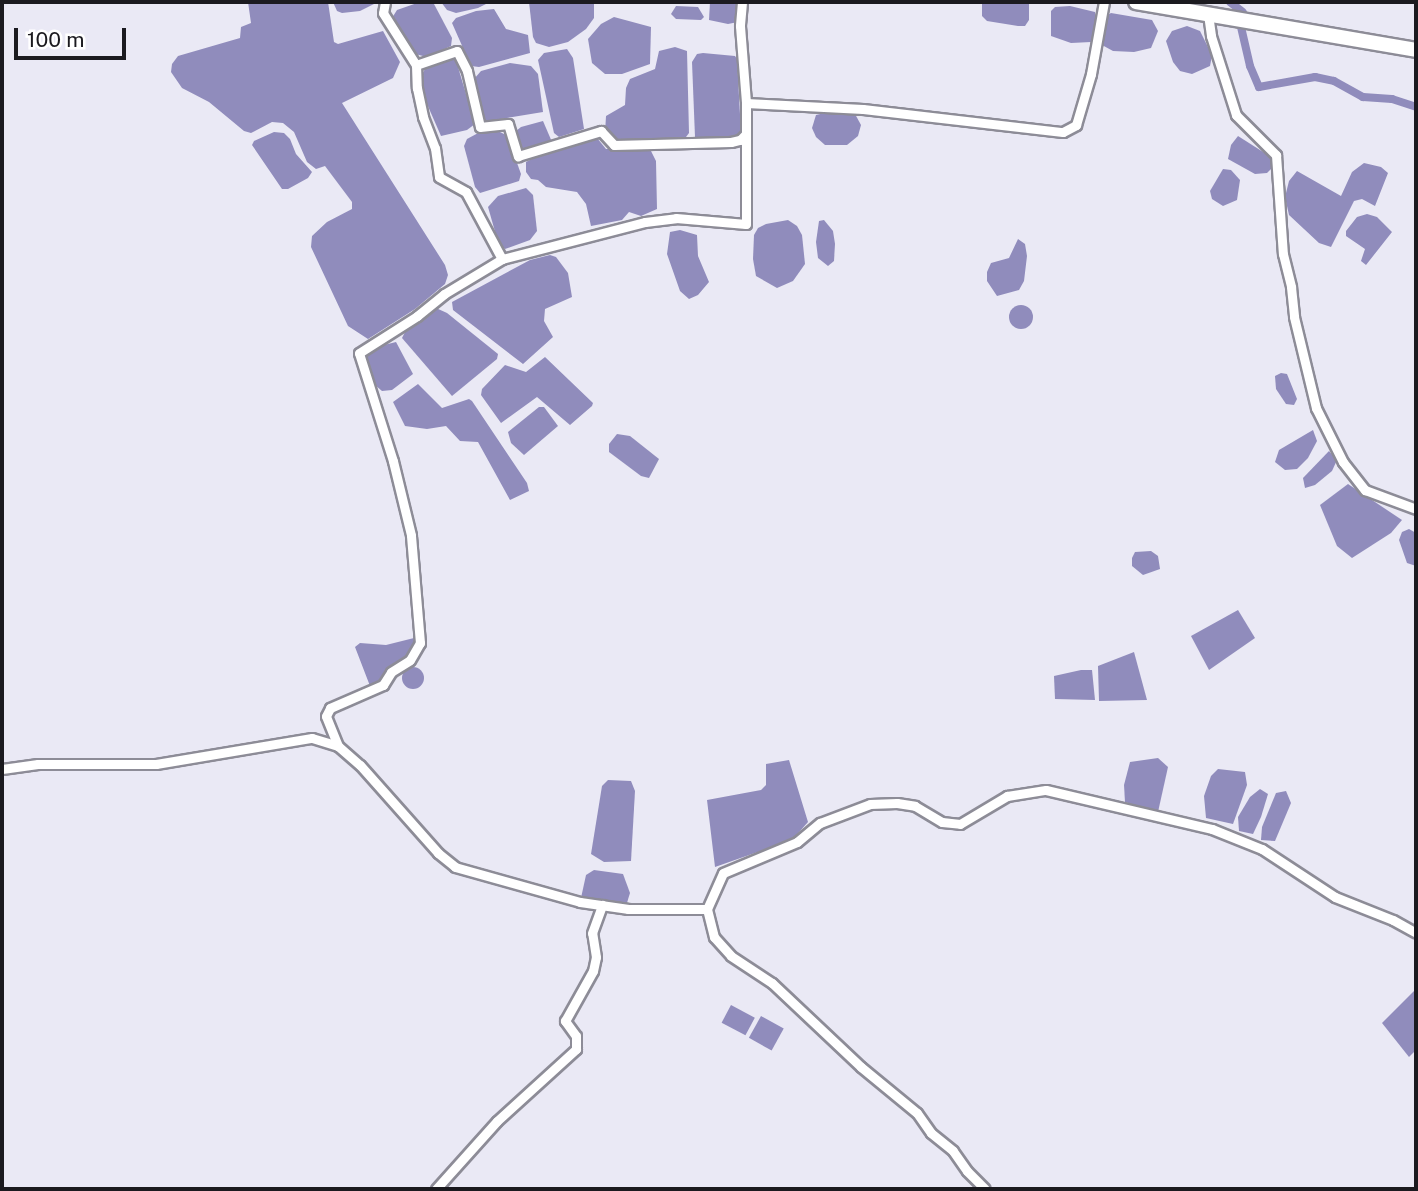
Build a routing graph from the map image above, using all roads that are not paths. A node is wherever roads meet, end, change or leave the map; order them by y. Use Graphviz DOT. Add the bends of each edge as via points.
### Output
graph roads {
  1 [pos="386,2"];
  2 [pos="742,2"];
  3 [pos="1104,2"];
  4 [pos="1136,2"];
  5 [pos="1208,14"];
  6 [pos="1416,50"];
  7 [pos="416,65"];
  8 [pos="746,103"];
  9 [pos="745,135"];
  10 [pos="502,259"];
  11 [pos="1416,509"];
  12 [pos="338,747"];
  13 [pos="2,769"];
  14 [pos="601,905"];
  15 [pos="707,909"];
  16 [pos="1416,933"];
  17 [pos="436,1189"];
  18 [pos="985,1189"];
  1 -- 7 [label="street" via="383,13"];
  2 -- 8 [label="street"];
  3 -- 8 [label="street" via="1076,125 1063,132 863,109"];
  4 -- 5 [label="main road"];
  5 -- 6 [label="main road"];
  5 -- 11 [label="street" via="1236,115 1276,155 1283,254 1316,408 1343,463 1365,490"];
  7 -- 9 [label="street" via="457,51 467,71 480,127 508,124 518,156 601,131 614,145 731,142"];
  7 -- 10 [label="street" via="417,88 439,177 466,192"];
  8 -- 9 [label="street"];
  9 -- 10 [label="street" via="746,224 676,218 645,222"];
  10 -- 12 [label="street" via="359,354 411,535 420,643 410,660 391,672 383,685 330,708 326,716"];
  12 -- 13 [label="street" via="312,738 156,764"];
  12 -- 14 [label="street" via="455,867"];
  14 -- 15 [label="street"];
  14 -- 17 [label="street" via="592,933 593,971 565,1021 576,1036 576,1049 497,1121"];
  15 -- 16 [label="street" via="723,873 797,842 820,823 870,804 915,806 942,822 960,824 1007,796 1046,790 1212,829 1262,849 1335,897"];
  15 -- 18 [label="street" via="714,937 730,956 772,984 918,1113"];
}
